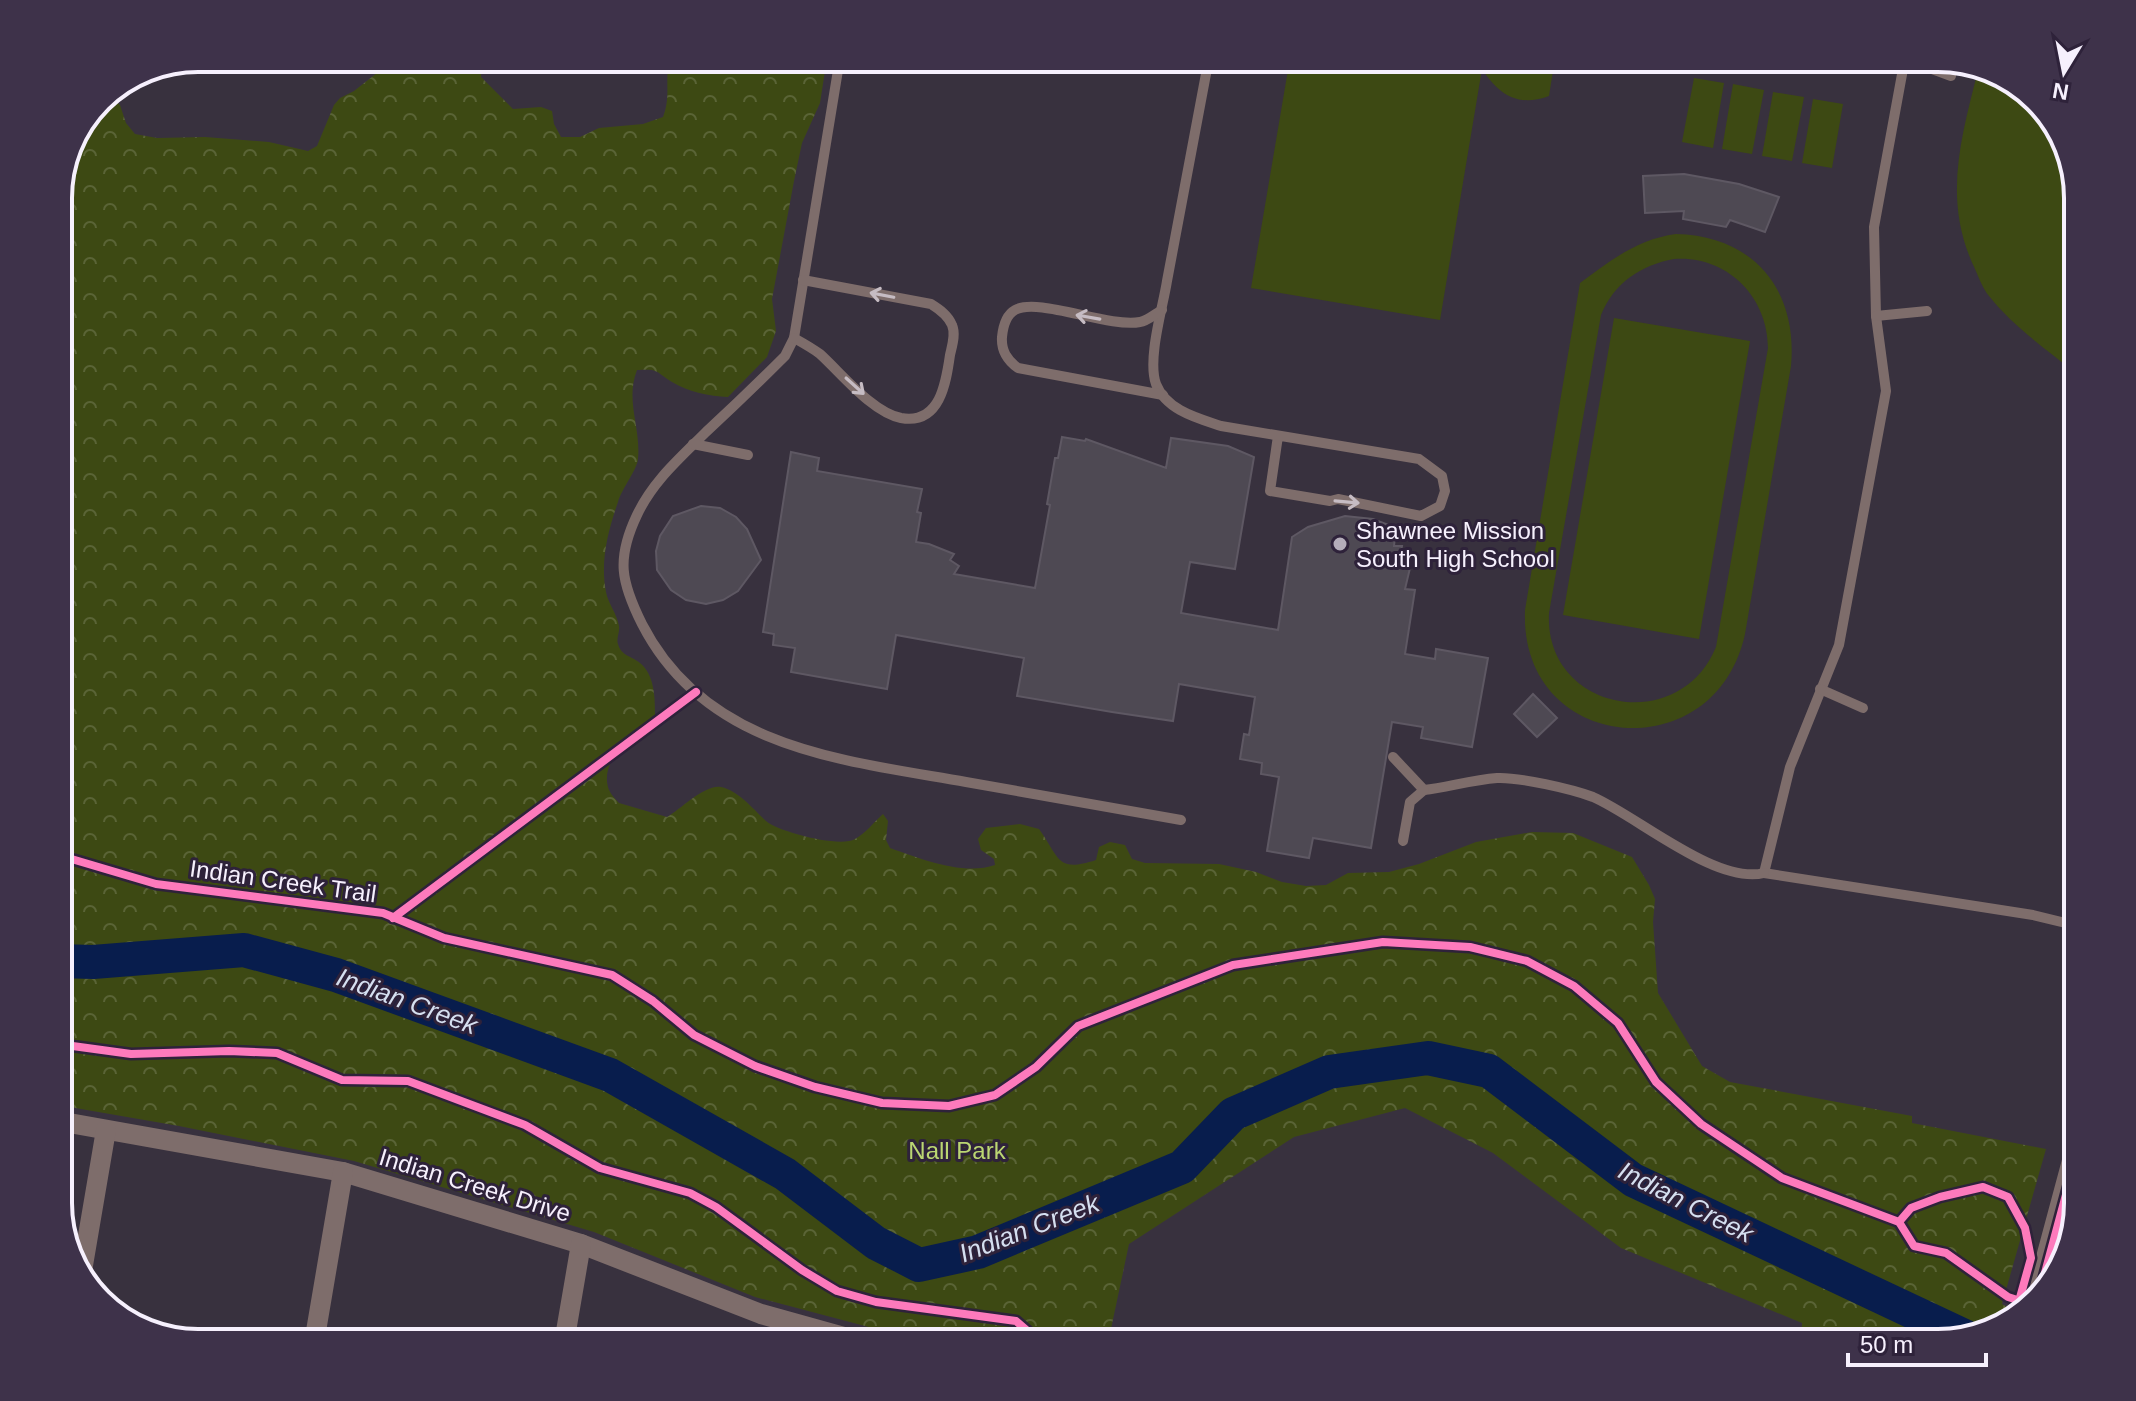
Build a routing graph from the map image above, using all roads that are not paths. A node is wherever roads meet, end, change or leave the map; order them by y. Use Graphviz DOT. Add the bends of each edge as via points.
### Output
graph roads {
  1 [pos="838,72"];
  2 [pos="1206,72"];
  3 [pos="1902,72"];
  4 [pos="1941,72"];
  5 [pos="1951,76"];
  6 [pos="803,280"];
  7 [pos="1162,310"];
  8 [pos="1927,311"];
  9 [pos="1876,316"];
  10 [pos="794,338"];
  11 [pos="1163,395"];
  12 [pos="1278,436"];
  13 [pos="693,444"];
  14 [pos="748,455"];
  15 [pos="1820,689"];
  16 [pos="1863,708"];
  17 [pos="1393,757"];
  18 [pos="1424,790"];
  19 [pos="1181,820"];
  20 [pos="1403,841"];
  21 [pos="1764,873"];
  22 [pos="2064,923"];
  23 [pos="72,1124"];
  24 [pos="106,1130"];
  25 [pos="343,1172"];
  26 [pos="2064,1202"];
  27 [pos="581,1244"];
  28 [pos="85,1256"];
  29 [pos="2046,1267"];
  30 [pos="316,1329"];
  31 [pos="566,1329"];
  32 [pos="797,1329"];
  1 -- 6 [label="lane"];
  2 -- 7 [label="lane"];
  3 -- 9 [label="lane" via="1874,227"];
  4 -- 5 [label="lane"];
  6 -- 10 [label="lane"];
  10 -- 6 [label="lane, one-way" via="886,413 918,418 934,409 941,397 954,332 940,309"];
  7 -- 11 [label="lane" via="1153,365"];
  7 -- 11 [label="lane, one-way" via="1142,322 1116,322 1033,307 1016,309 1005,320 1001,340 1006,359 1018,368"];
  8 -- 9 [label="lane"];
  9 -- 15 [label="lane" via="1886,391 1839,645"];
  10 -- 13 [label="lane" via="785,356"];
  11 -- 12 [label="lane" via="1190,416"];
  12 -- 12 [label="lane, one-way" via="1270,491 1421,516 1440,506 1442,476 1419,459"];
  13 -- 14 [label="lane"];
  13 -- 19 [label="lane" via="657,480 636,516 622,559 626,593 648,635 676,676 711,704 752,730 805,751"];
  15 -- 16 [label="lane"];
  15 -- 21 [label="lane" via="1790,767"];
  17 -- 18 [label="lane"];
  18 -- 20 [label="lane" via="1410,802"];
  18 -- 21 [label="lane" via="1497,778 1593,797 1673,845 1728,870"];
  21 -- 22 [label="lane"];
  23 -- 24 [label="street, Indian Creek Drive"];
  24 -- 25 [label="street, Indian Creek Drive"];
  24 -- 28 [label="street"];
  25 -- 27 [label="street, Indian Creek Drive"];
  25 -- 30 [label="street"];
  26 -- 29 [label="street"];
  27 -- 31 [label="street"];
  27 -- 32 [label="street, Indian Creek Drive"];
}
